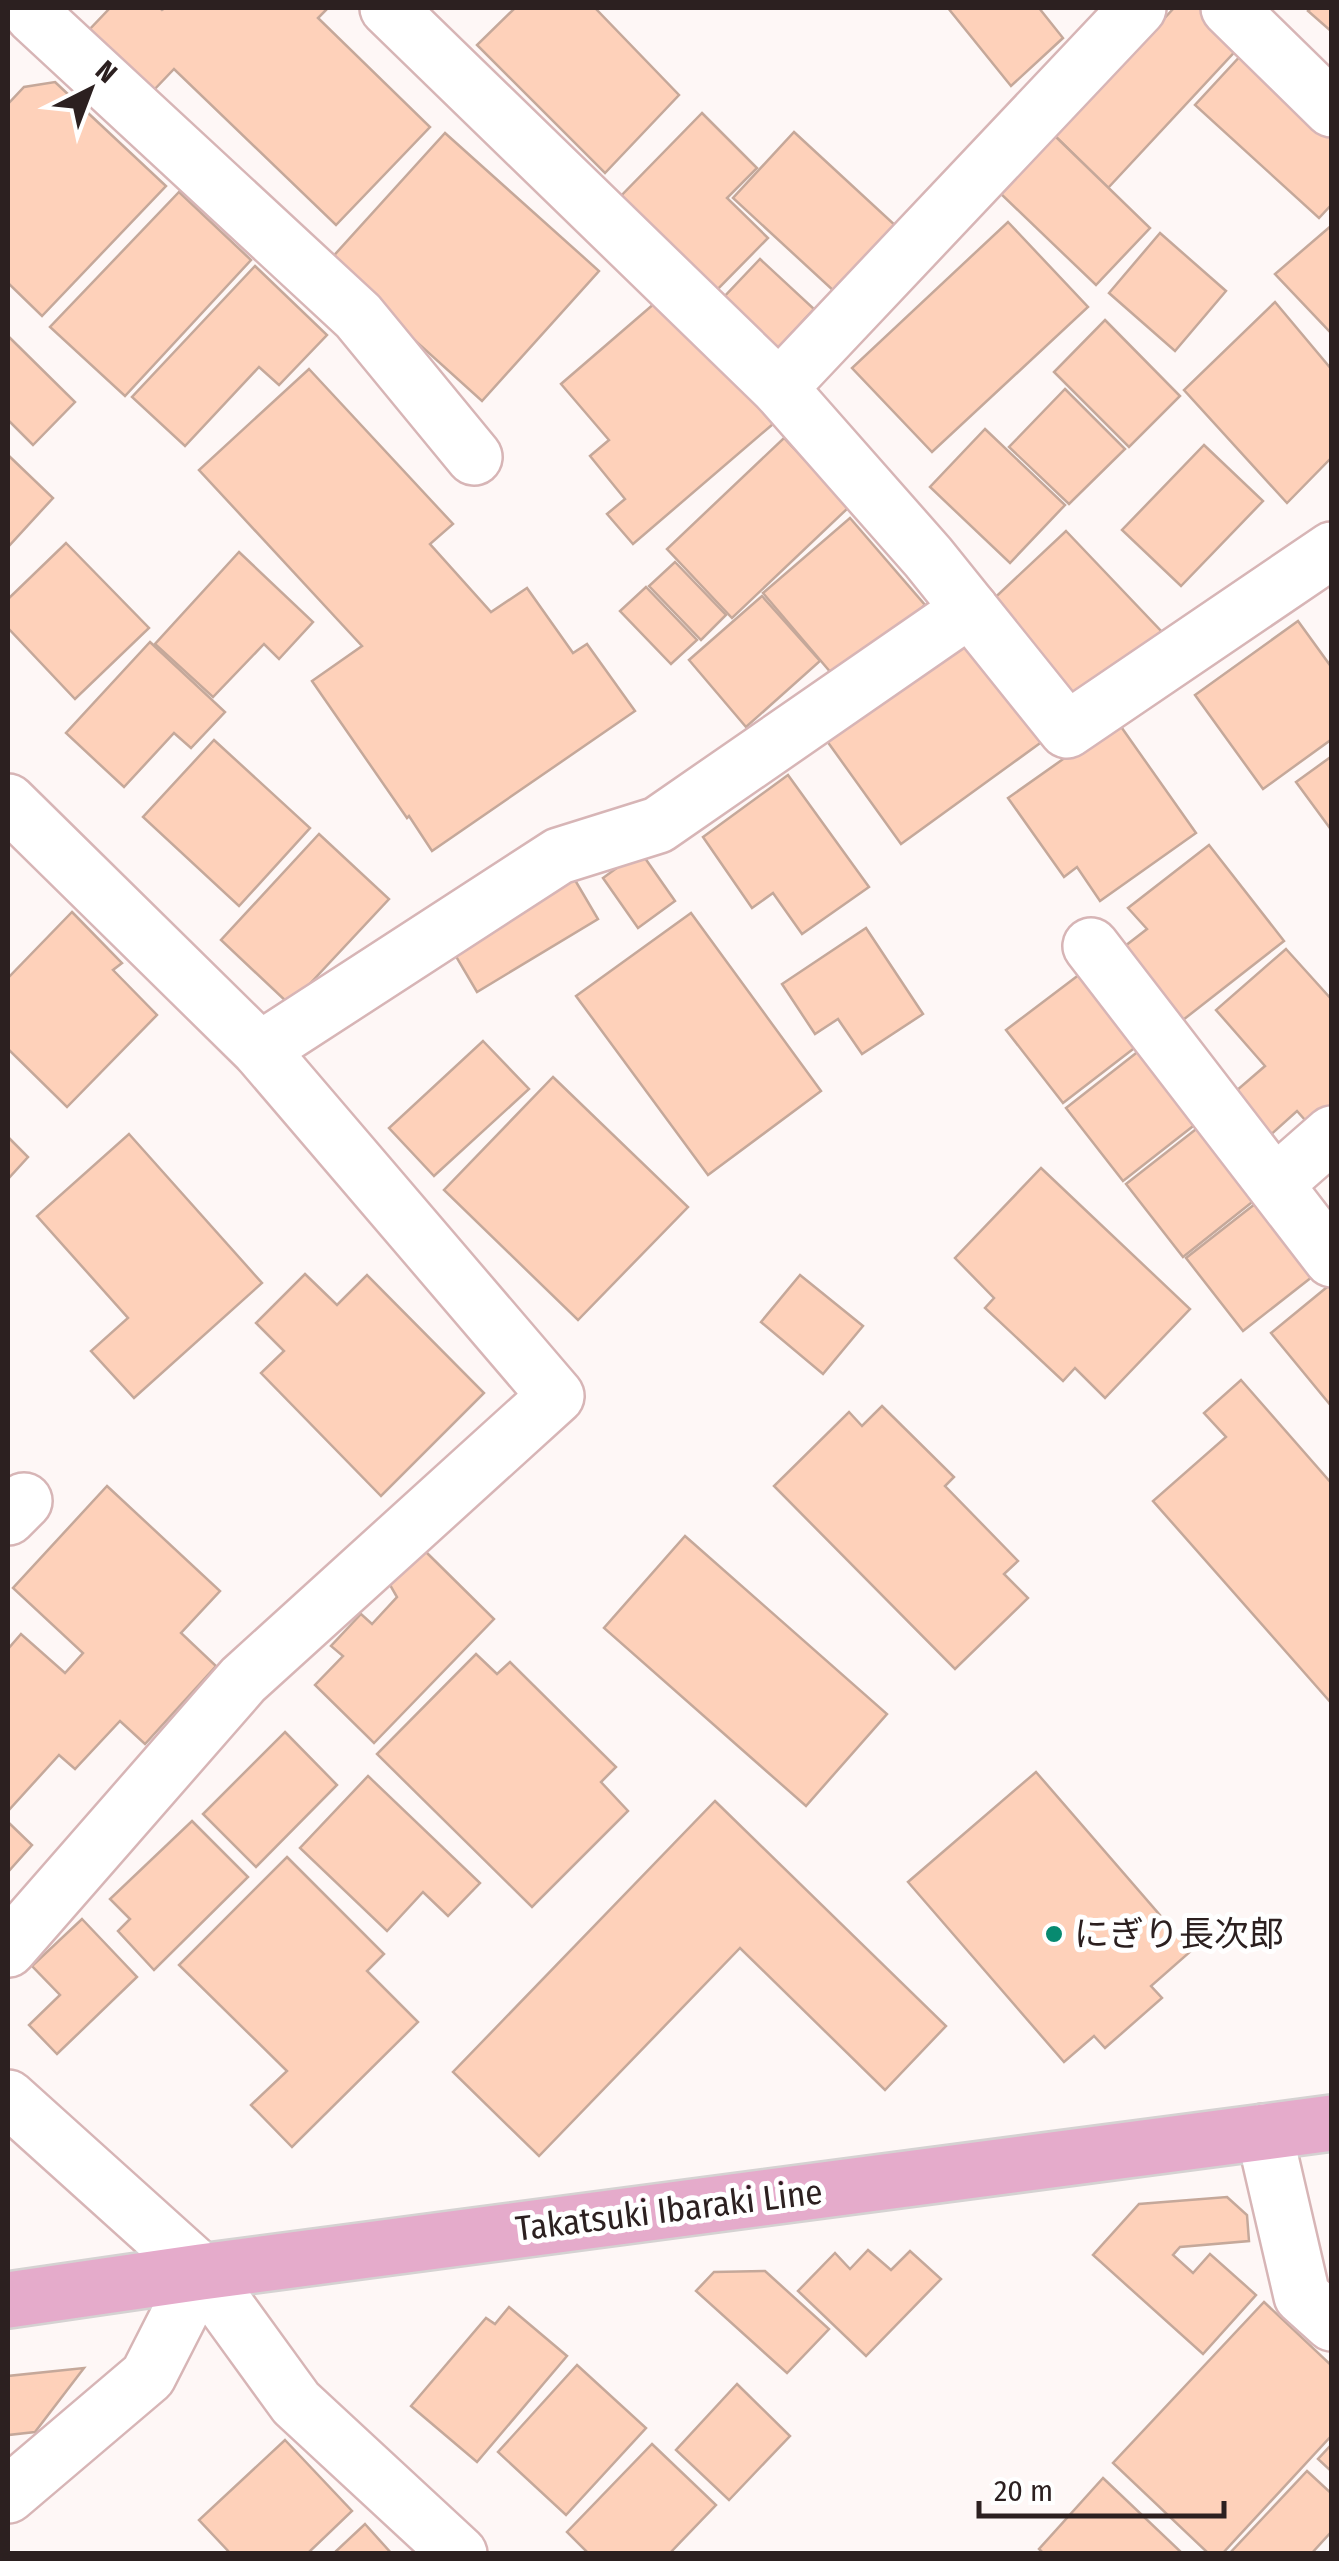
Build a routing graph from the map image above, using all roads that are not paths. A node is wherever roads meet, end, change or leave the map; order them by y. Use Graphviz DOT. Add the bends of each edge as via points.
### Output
graph roads {
  1 [pos="388,8"];
  2 [pos="1138,8"];
  3 [pos="1229,8"];
  4 [pos="26,22"];
  5 [pos="1332,109"];
  6 [pos="779,388"];
  7 [pos="474,457"];
  8 [pos="1332,550"];
  9 [pos="970,609"];
  10 [pos="8,802"];
  11 [pos="1091,946"];
  12 [pos="260,1050"];
  13 [pos="1332,1134"];
  14 [pos="1275,1184"];
  15 [pos="1332,1259"];
  16 [pos="8,1949"];
  17 [pos="8,2098"];
  18 [pos="1332,2124"];
  19 [pos="1264,2132"];
  20 [pos="201,2272"];
  21 [pos="8,2300"];
  22 [pos="1332,2323"];
  23 [pos="8,2495"];
  24 [pos="459,2554"];
  1 -- 6 [label="street"];
  2 -- 6 [label="street"];
  3 -- 5 [label="street"];
  4 -- 7 [label="street" via="358,316"];
  6 -- 9 [label="street"];
  8 -- 9 [label="street" via="1067,730"];
  9 -- 12 [label="street" via="658,825 559,856"];
  10 -- 12 [label="street"];
  11 -- 14 [label="street"];
  12 -- 16 [label="street" via="556,1396 243,1680"];
  13 -- 14 [label="street"];
  14 -- 15 [label="street"];
  17 -- 20 [label="street"];
  18 -- 19 [label="main road, Takatsuki Ibaraki Line"];
  19 -- 20 [label="main road, Takatsuki Ibaraki Line"];
  19 -- 22 [label="street" via="1302,2296"];
  20 -- 21 [label="main road, Takatsuki Ibaraki Line"];
  20 -- 23 [label="street" via="148,2376"];
  20 -- 24 [label="street" via="296,2403"];
}
